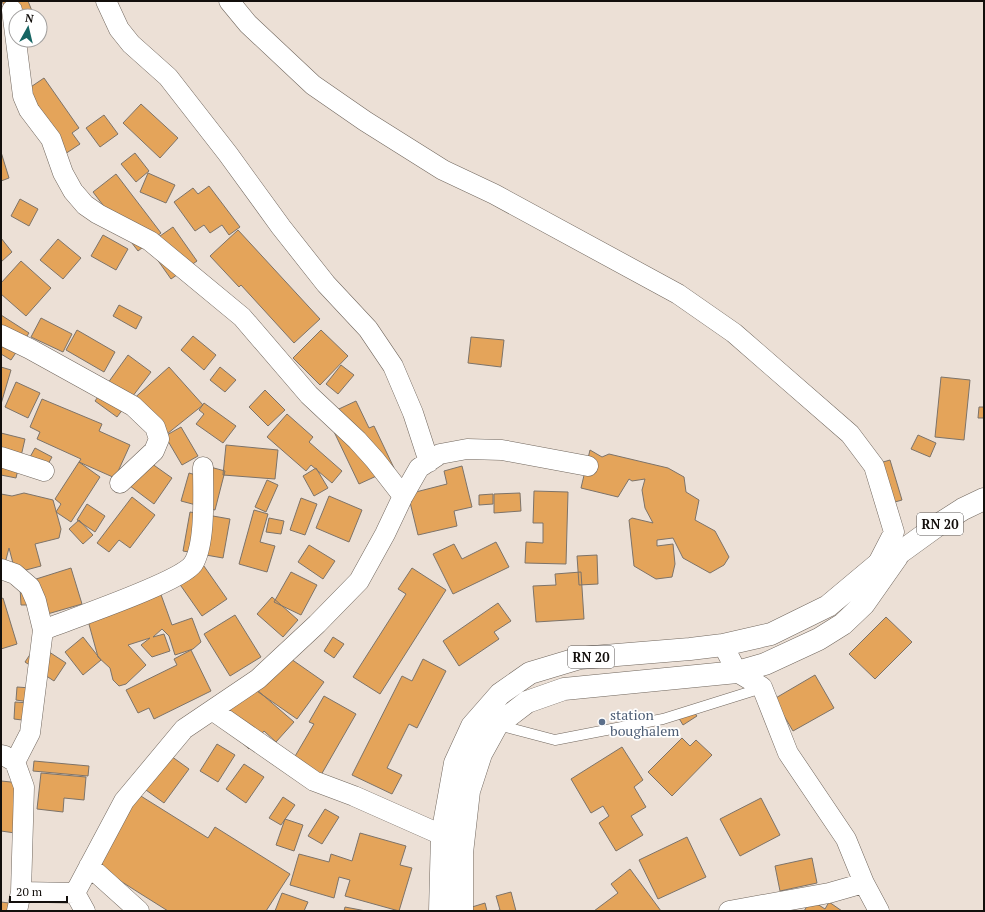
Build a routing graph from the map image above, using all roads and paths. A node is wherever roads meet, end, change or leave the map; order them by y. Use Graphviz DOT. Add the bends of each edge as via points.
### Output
graph roads {
  1 [pos="106,1"];
  2 [pos="229,1"];
  3 [pos="17,48"];
  4 [pos="1,335"];
  5 [pos="1,457"];
  6 [pos="429,462"];
  7 [pos="588,466"];
  8 [pos="203,467"];
  9 [pos="44,472"];
  10 [pos="120,483"];
  11 [pos="403,496"];
  12 [pos="984,499"];
  13 [pos="1,568"];
  14 [pos="878,575"];
  15 [pos="42,630"];
  16 [pos="723,645"];
  17 [pos="737,672"];
  18 [pos="762,687"];
  19 [pos="212,710"];
  20 [pos="496,725"];
  21 [pos="8,759"];
  22 [pos="442,835"];
  23 [pos="89,866"];
  24 [pos="864,883"];
  25 [pos="21,892"];
  26 [pos="75,893"];
  27 [pos="17,911"];
  28 [pos="85,911"];
  29 [pos="139,911"];
  30 [pos="440,911"];
  31 [pos="462,911"];
  32 [pos="729,911"];
  33 [pos="879,911"];
  1 -- 6 [label="street" via="119,29 168,77 326,284 368,329 393,366 413,413"];
  2 -- 14 [label="street" via="248,24 313,85 443,170 494,194 678,294 734,333 850,434 874,466 894,532"];
  3 -- 11 [label="street" via="23,96 29,110 51,139 63,173 85,205 150,241 242,317 309,395 376,460"];
  4 -- 10 [label="street" via="133,406 155,427 159,439 154,451"];
  5 -- 9 [label="street"];
  6 -- 7 [label="street" via="440,454 467,449 502,450"];
  6 -- 11 [label="street" via="419,468"];
  8 -- 15 [label="street" via="200,543 193,564 179,575 137,594"];
  11 -- 19 [label="street" via="359,581 318,624 258,679"];
  12 -- 14 [label="main road, RN 20" via="963,509 898,554"];
  13 -- 15 [label="street" via="16,574 30,587 36,601"];
  14 -- 16 [label="main road, RN 20" via="801,621 771,634"];
  14 -- 17 [label="main road, RN 20" via="864,604 843,624 765,664"];
  15 -- 21 [label="street" via="30,733"];
  16 -- 17 [label="street"];
  16 -- 22 [label="main road, RN 20" via="580,658 530,673 500,694 472,726 455,762"];
  17 -- 18 [label="street"];
  17 -- 20 [label="main road, RN 20" via="564,689 527,702"];
  18 -- 20 [label="lane" via="663,719 555,740"];
  18 -- 24 [label="street" via="788,753 846,839"];
  19 -- 22 [label="street" via="314,781"];
  19 -- 23 [label="street" via="184,729 124,801"];
  20 -- 31 [label="main road, RN 20" via="481,754 469,791 462,853"];
  21 -- 25 [label="street" via="24,787"];
  22 -- 30 [label="main road, RN 20"];
  23 -- 26 [label="street"];
  23 -- 29 [label="street"];
  24 -- 32 [label="street" via="829,893"];
  24 -- 33 [label="street"];
  25 -- 26 [label="street"];
  25 -- 27 [label="street"];
  26 -- 28 [label="street"];
}
